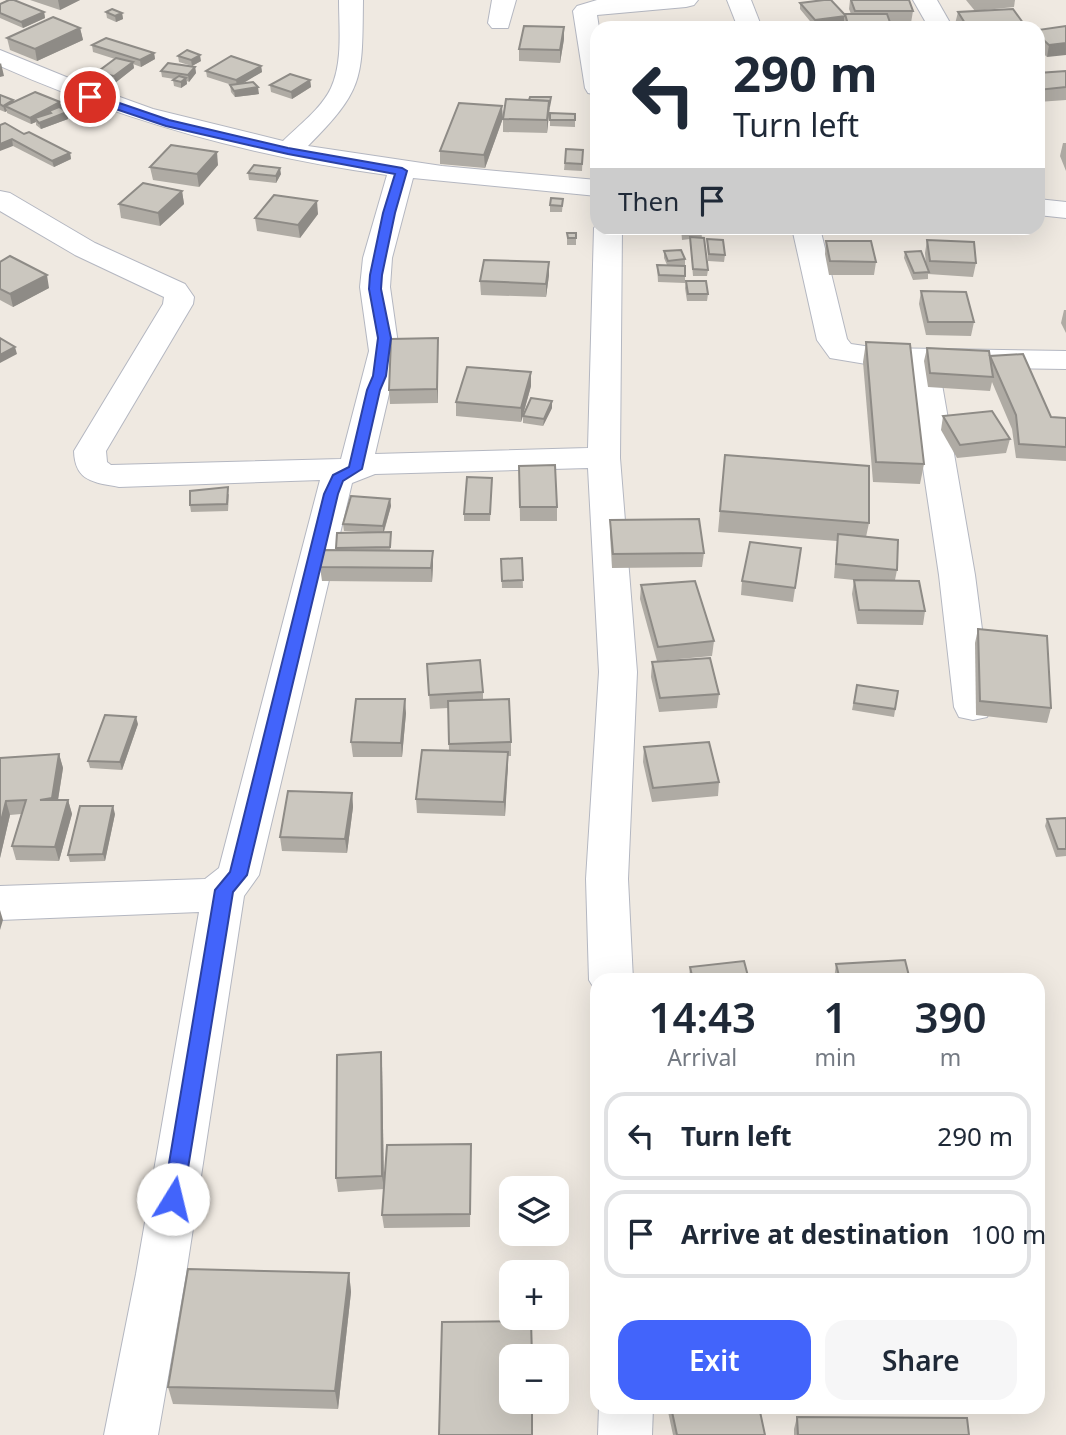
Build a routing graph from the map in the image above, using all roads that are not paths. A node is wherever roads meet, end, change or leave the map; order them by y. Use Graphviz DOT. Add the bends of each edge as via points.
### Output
graph roads {
  1 [pos="351,0"];
  2 [pos="686,0"];
  3 [pos="738,0"];
  4 [pos="925,0"];
  5 [pos="747,21"];
  6 [pos="937,21"];
  7 [pos="590,43"];
  8 [pos="0,57"];
  9 [pos="288,151"];
  10 [pos="402,171"];
  11 [pos="590,187"];
  12 [pos="0,199"];
  13 [pos="1045,208"];
  14 [pos="1066,210"];
  15 [pos="608,235"];
  16 [pos="808,235"];
  17 [pos="922,358"];
  18 [pos="1066,360"];
  19 [pos="604,458"];
  20 [pos="355,469"];
  21 [pos="973,707"];
  22 [pos="224,890"];
  23 [pos="0,903"];
  24 [pos="611,973"];
  25 [pos="626,1414"];
  26 [pos="131,1435"];
  27 [pos="625,1435"];
  1 -- 9 [label="street" via="342,90"];
  2 -- 7 [label="street" via="585,11"];
  3 -- 5 [label="street"];
  4 -- 6 [label="street"];
  8 -- 9 [label="street" via="113,106"];
  9 -- 10 [label="street"];
  10 -- 11 [label="street"];
  10 -- 20 [label="street" via="376,275 384,351"];
  12 -- 20 [label="street" via="57,236 175,290 179,297 90,451 90,465 100,473 119,477"];
  13 -- 14 [label="street"];
  15 -- 19 [label="street"];
  16 -- 17 [label="street" via="832,340 841,352"];
  17 -- 18 [label="street"];
  17 -- 21 [label="street"];
  19 -- 20 [label="street" via="374,464"];
  19 -- 24 [label="street" via="618,672 607,879"];
  20 -- 22 [label="street" via="337,478 331,494 238,875"];
  22 -- 23 [label="street" via="205,895"];
  22 -- 26 [label="street"];
  25 -- 27 [label="street"];
}
